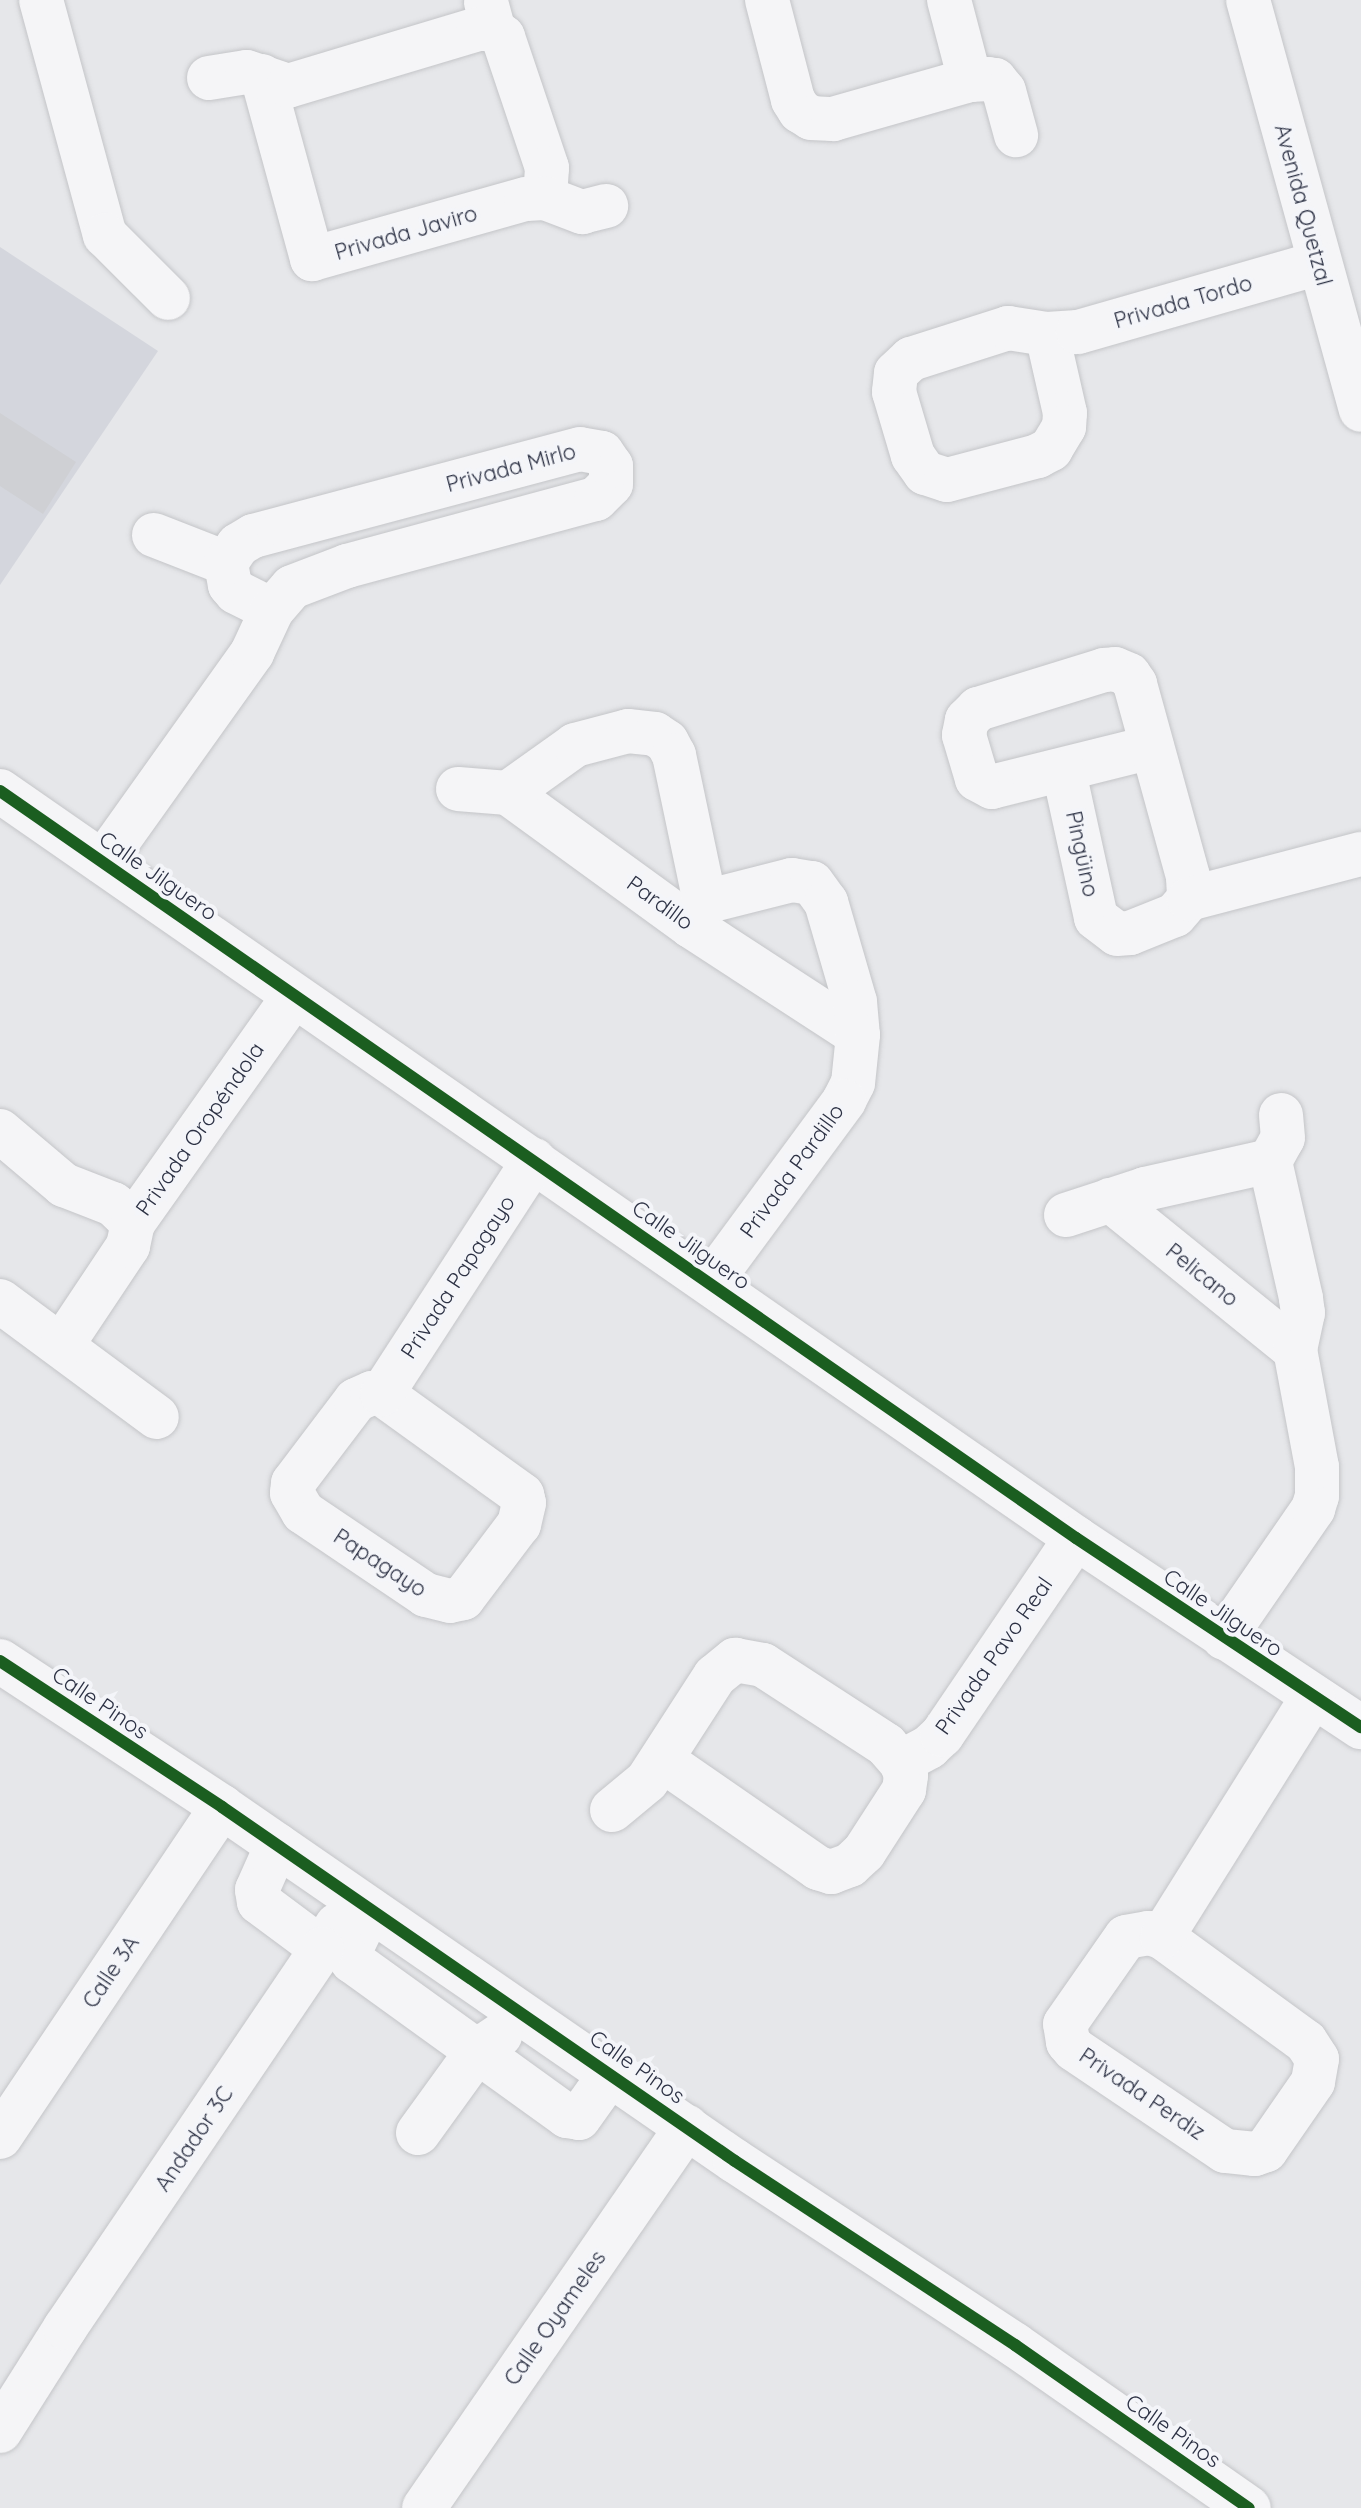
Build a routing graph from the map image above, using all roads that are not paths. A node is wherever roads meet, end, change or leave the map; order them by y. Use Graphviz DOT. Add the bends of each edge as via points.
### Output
graph roads {
  1 [pos="41,0"];
  2 [pos="767,0"];
  3 [pos="949,0"];
  4 [pos="1248,0"];
  5 [pos="489,15"];
  6 [pos="262,76"];
  7 [pos="209,78"];
  8 [pos="970,80"];
  9 [pos="1016,135"];
  10 [pos="545,198"];
  11 [pos="606,206"];
  12 [pos="1318,263"];
  13 [pos="168,298"];
  14 [pos="1047,334"];
  15 [pos="1358,387"];
  16 [pos="154,535"];
  17 [pos="226,563"];
  18 [pos="272,610"];
  19 [pos="1152,747"];
  20 [pos="1064,772"];
  21 [pos="458,789"];
  22 [pos="0,791"];
  23 [pos="508,793"];
  24 [pos="1361,854"];
  25 [pos="103,862"];
  26 [pos="1189,899"];
  27 [pos="698,914"];
  28 [pos="294,996"];
  29 [pos="858,1035"];
  30 [pos="1281,1115"];
  31 [pos="0,1131"];
  32 [pos="534,1160"];
  33 [pos="1270,1161"];
  34 [pos="1110,1200"];
  35 [pos="1066,1215"];
  36 [pos="133,1223"];
  37 [pos="710,1283"];
  38 [pos="0,1301"];
  39 [pos="62,1345"];
  40 [pos="1295,1350"];
  41 [pos="382,1394"];
  42 [pos="157,1417"];
  43 [pos="1076,1538"];
  44 [pos="1224,1638"];
  45 [pos="7,1681"];
  46 [pos="1313,1696"];
  47 [pos="1361,1727"];
  48 [pos="662,1760"];
  49 [pos="901,1762"];
  50 [pos="222,1807"];
  51 [pos="612,1810"];
  52 [pos="277,1845"];
  53 [pos="362,1905"];
  54 [pos="1162,1937"];
  55 [pos="322,1949"];
  56 [pos="524,2012"];
  57 [pos="478,2050"];
  58 [pos="611,2073"];
  59 [pos="687,2127"];
  60 [pos="418,2133"];
  61 [pos="0,2137"];
  62 [pos="0,2431"];
  63 [pos="424,2508"];
  64 [pos="1249,2508"];
  1 -- 13 [label="street" via="100,223 112,243"];
  2 -- 8 [label="street" via="793,100 811,118 833,119"];
  3 -- 8 [label="street"];
  4 -- 12 [label="street, Avenida Quetzal"];
  5 -- 6 [label="street" via="478,29 288,86"];
  5 -- 10 [label="street" via="503,37 547,168"];
  6 -- 7 [label="street" via="247,72"];
  6 -- 10 [label="street, Privada Javiro" via="312,259"];
  8 -- 9 [label="street" via="999,84"];
  10 -- 11 [label="street" via="582,212"];
  12 -- 14 [label="street, Privada Tordo" via="1078,332"];
  12 -- 15 [label="street, Avenida Quetzal"];
  16 -- 17 [label="street"];
  17 -- 18 [label="street" via="236,592"];
  17 -- 18 [label="street, Privada Mirlo" via="238,545 253,536 580,449 602,453 611,466 611,484 596,499 314,576 292,587"];
  18 -- 25 [label="street, Privada Mirlo" via="252,653"];
  19 -- 20 [label="street"];
  19 -- 20 [label="street" via="1135,684 1123,671 1104,670 978,709 967,720 964,735 973,771 983,783 999,787"];
  19 -- 26 [label="street" via="1188,877"];
  20 -- 26 [label="street, Pingüino" via="1096,918 1109,931 1130,933 1175,915"];
  21 -- 23 [label="street"];
  22 -- 25 [label="street, Calle Jilguero"];
  23 -- 27 [label="street, Pardillo"];
  23 -- 27 [label="street" via="575,745 628,731 655,734 674,755"];
  24 -- 26 [label="street"];
  25 -- 28 [label="street, Calle Jilguero"];
  27 -- 29 [label="street, Pardillo"];
  27 -- 29 [label="street, Privada Pardillo" via="792,880 812,883 821,890 855,1002"];
  28 -- 32 [label="street, Calle Jilguero"];
  28 -- 36 [label="street, Privada Oropéndola"];
  29 -- 37 [label="street, Privada Pardillo" via="853,1083 844,1101"];
  30 -- 33 [label="street" via="1283,1138"];
  31 -- 36 [label="street" via="64,1185 113,1204"];
  32 -- 37 [label="street, Calle Jilguero"];
  32 -- 41 [label="street, Privada Papagayo"];
  33 -- 34 [label="street"];
  33 -- 40 [label="street" via="1303,1313"];
  34 -- 35 [label="street"];
  34 -- 40 [label="street, Pelicano"];
  36 -- 39 [label="street, Privada Oropéndola" via="128,1246"];
  37 -- 43 [label="street, Calle Jilguero"];
  38 -- 39 [label="street"];
  39 -- 42 [label="street"];
  40 -- 44 [label="street" via="1317,1467 1317,1496"];
  41 -- 41 [label="street, Papagayo" via="522,1495 519,1524 463,1598 450,1601 426,1595 303,1512 292,1493 298,1472 356,1400"];
  43 -- 44 [label="street, Calle Jilguero"];
  43 -- 49 [label="street, Privada Pavo Real" via="942,1735"];
  44 -- 46 [label="street, Calle Jilguero"];
  45 -- 50 [label="street, Calle Pinos"];
  46 -- 47 [label="street, Calle Jilguero"];
  46 -- 54 [label="street"];
  48 -- 49 [label="street" via="715,1676 735,1660 763,1665 886,1745"];
  48 -- 49 [label="street" via="831,1872 864,1852 904,1790"];
  48 -- 51 [label="street" via="647,1781"];
  50 -- 52 [label="street, Calle Pinos"];
  50 -- 61 [label="street, Calle 3A"];
  52 -- 53 [label="street, Calle Pinos"];
  52 -- 55 [label="street" via="257,1890 259,1902"];
  53 -- 55 [label="street, Andador 3C"];
  53 -- 56 [label="street, Calle Pinos"];
  53 -- 57 [label="street" via="349,1953 352,1961"];
  54 -- 54 [label="street, Privada Perdiz" via="1306,2042 1317,2059 1313,2082 1266,2150 1239,2155 1225,2151 1074,2049 1066,2033 1068,2016 1126,1937"];
  55 -- 62 [label="street, Andador 3C"];
  56 -- 57 [label="street"];
  56 -- 58 [label="street, Calle Pinos"];
  57 -- 58 [label="street" via="574,2118 587,2109"];
  57 -- 60 [label="street"];
  58 -- 59 [label="street, Calle Pinos"];
  59 -- 63 [label="street, Calle Oyameles"];
  59 -- 64 [label="street, Calle Pinos"];
}
